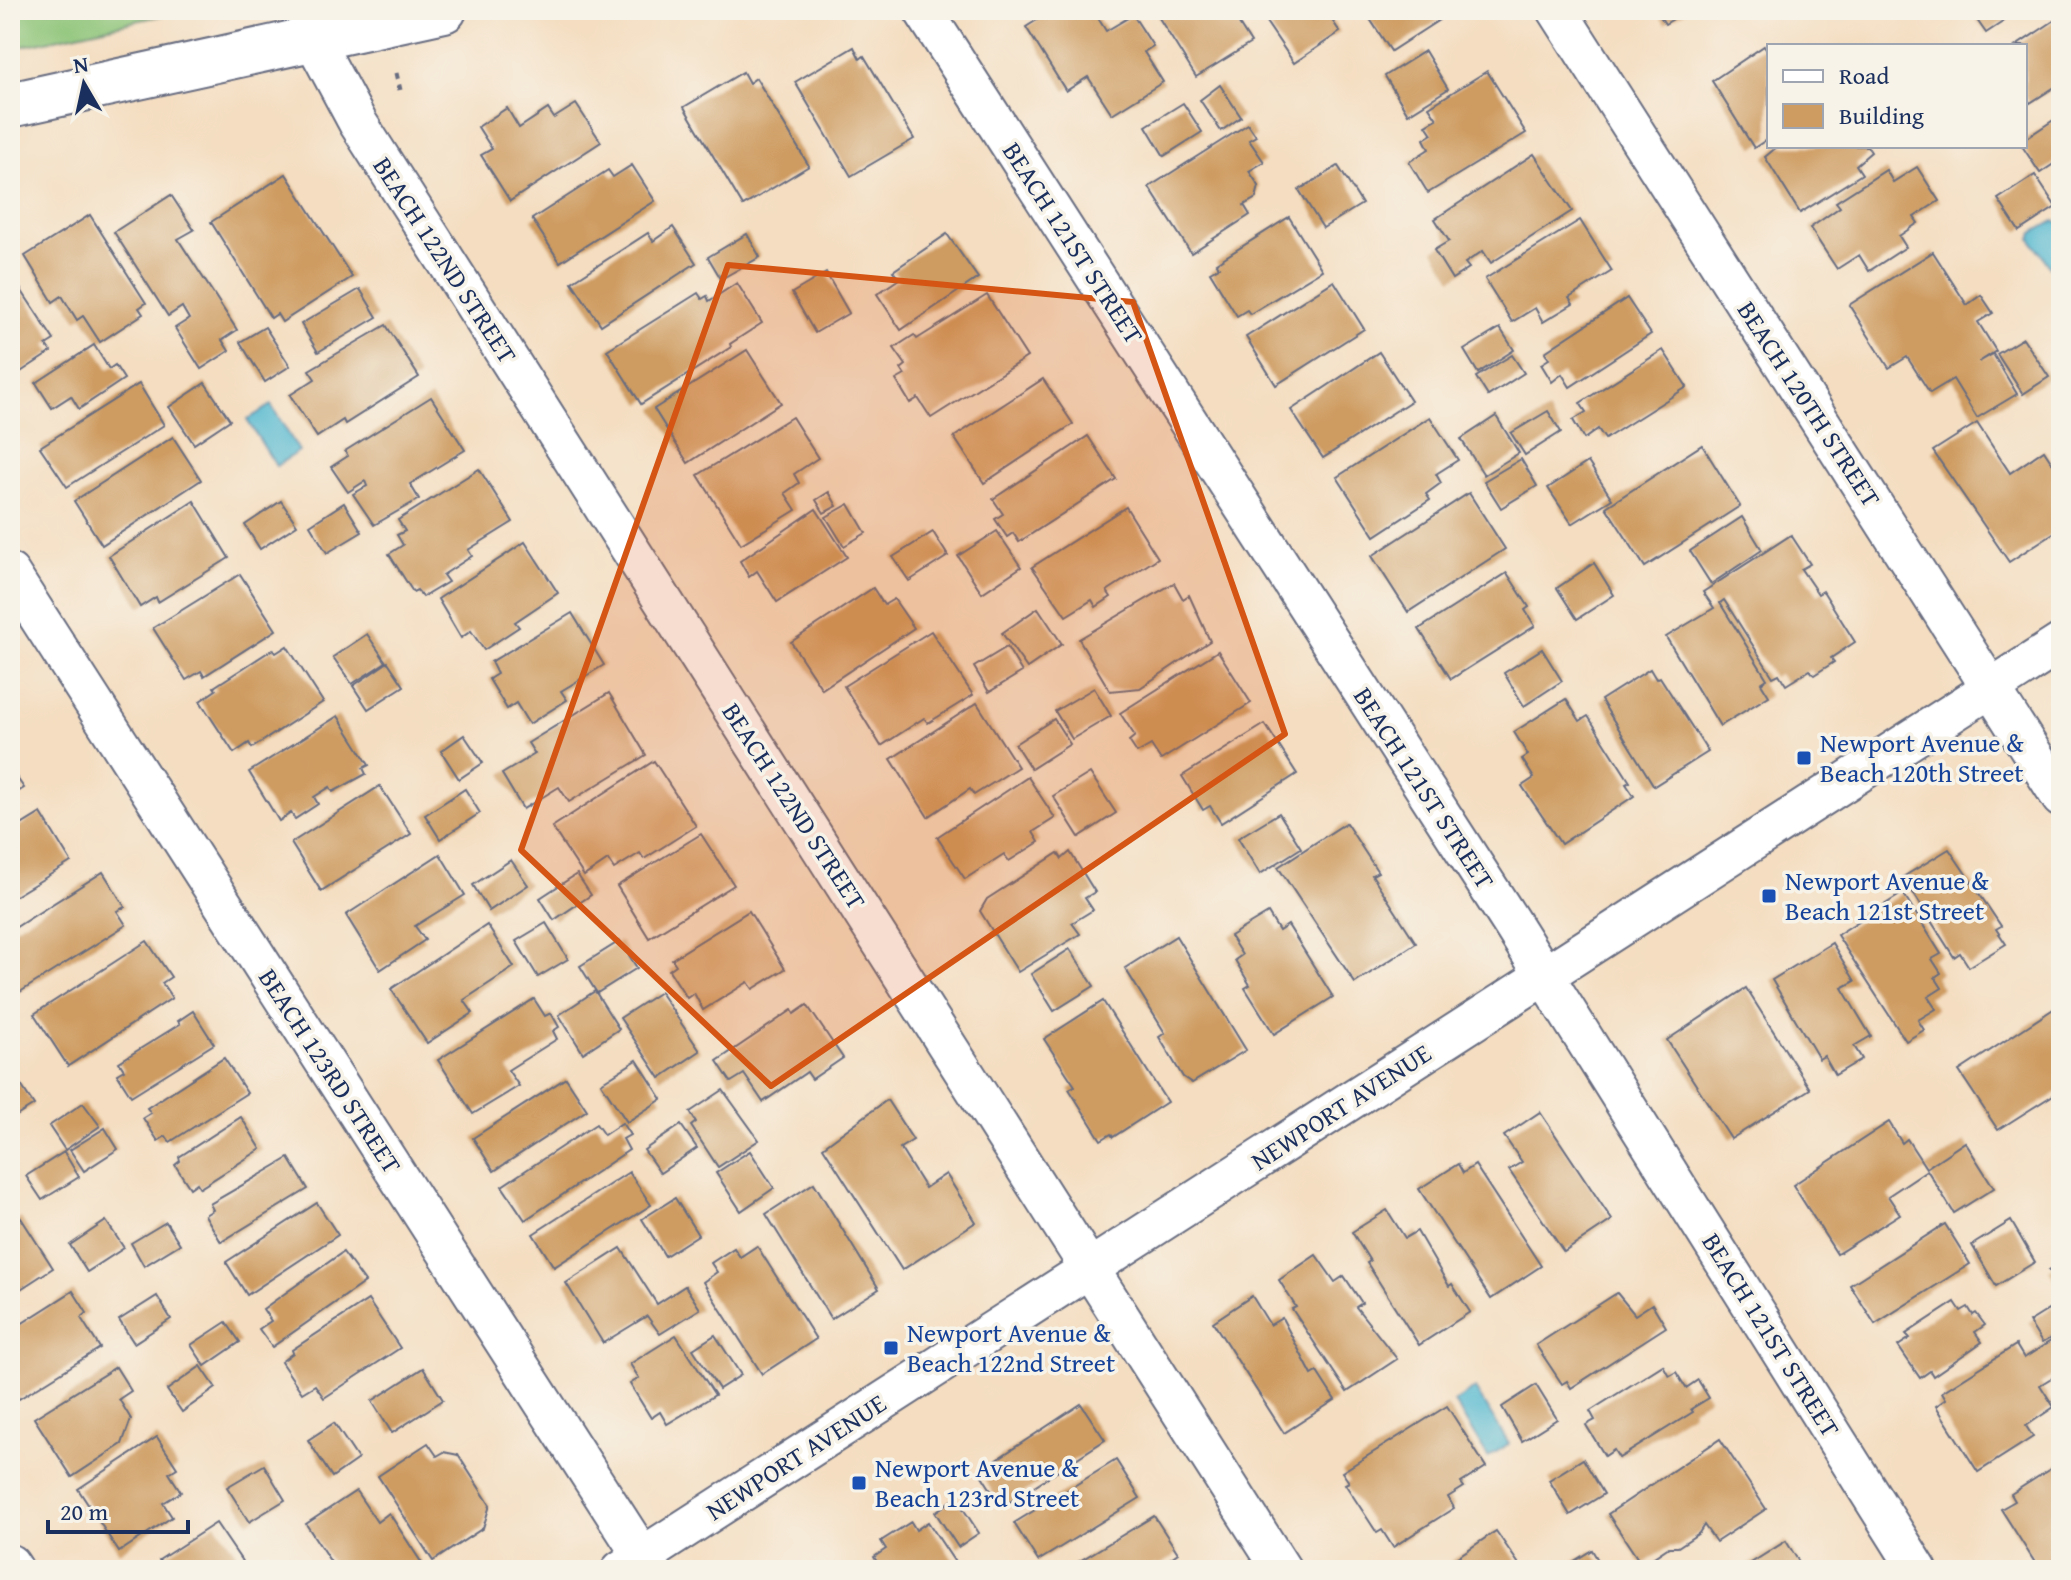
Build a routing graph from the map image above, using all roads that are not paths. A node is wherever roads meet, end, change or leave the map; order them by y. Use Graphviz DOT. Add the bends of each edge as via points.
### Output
graph roads {
  1 [pos="444,10"];
  2 [pos="923,10"];
  3 [pos="1557,10"];
  4 [pos="313,39"];
  5 [pos="10,105"];
  6 [pos="10,573"];
  7 [pos="2061,643"];
  8 [pos="1991,688"];
  9 [pos="2061,798"];
  10 [pos="1545,975"];
  11 [pos="1089,1268"];
  12 [pos="10,1564"];
  13 [pos="638,1565"];
  14 [pos="14,1570"];
  15 [pos="1282,1570"];
  16 [pos="1918,1570"];
  1 -- 4 [label="main road"];
  2 -- 10 [label="street, BEACH 121ST STREET"];
  3 -- 8 [label="street, BEACH 120TH STREET"];
  4 -- 5 [label="main road"];
  4 -- 11 [label="street, BEACH 122ND STREET" via="358,123"];
  6 -- 13 [label="street, BEACH 123RD STREET"];
  7 -- 8 [label="street, NEWPORT AVENUE"];
  8 -- 9 [label="street, BEACH 120TH STREET"];
  8 -- 10 [label="street, NEWPORT AVENUE"];
  10 -- 11 [label="street, NEWPORT AVENUE"];
  10 -- 16 [label="street, BEACH 121ST STREET"];
  11 -- 13 [label="street, NEWPORT AVENUE"];
  11 -- 15 [label="street, BEACH 122ND STREET"];
  12 -- 14 [label="street"];
}
